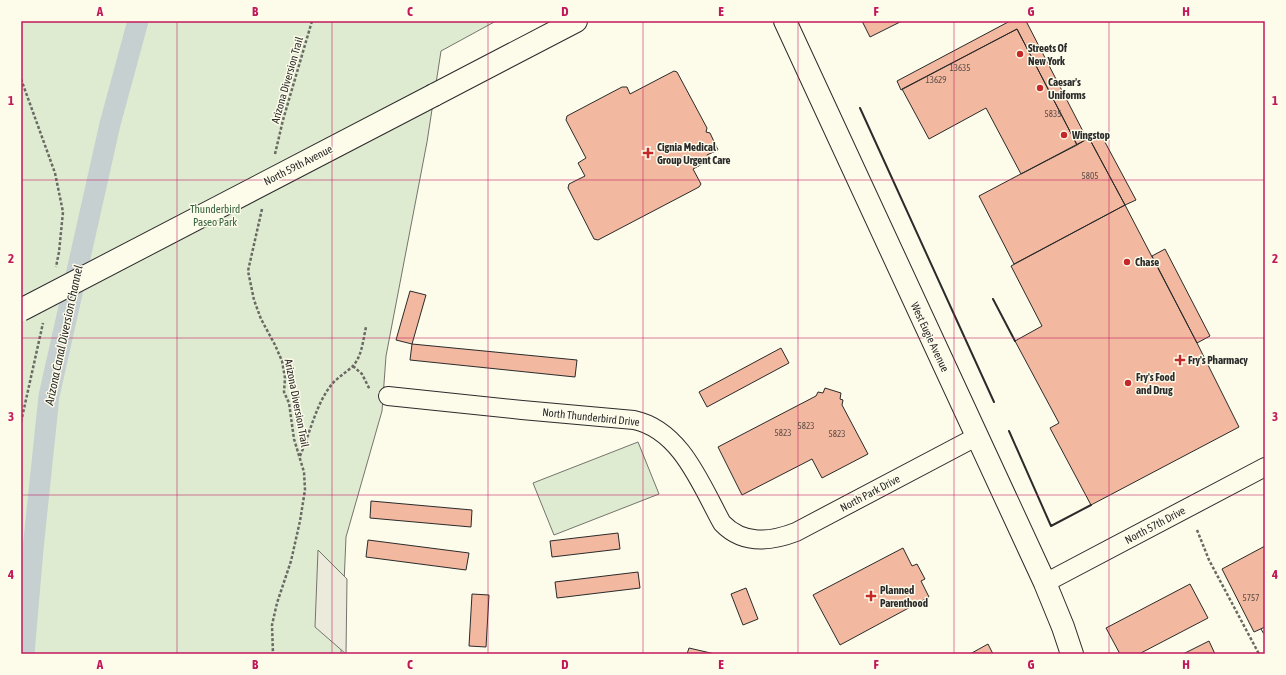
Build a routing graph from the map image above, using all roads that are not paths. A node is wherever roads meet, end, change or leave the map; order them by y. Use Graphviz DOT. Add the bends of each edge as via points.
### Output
graph roads {
  1 [pos="576,21"];
  2 [pos="785,21"];
  3 [pos="21,310"];
  4 [pos="380,396"];
  5 [pos="976,437"];
  6 [pos="1265,467"];
  7 [pos="761,540"];
  8 [pos="1044,583"];
  9 [pos="1072,654"];
  1 -- 3 [label="street, North 59th Avenue, bridge"];
  2 -- 5 [label="street, West Eugie Avenue"];
  4 -- 7 [label="street, North Thunderbird Drive" via="645,422 658,429 679,448 722,523 739,535"];
  5 -- 7 [label="street, North Park Drive" via="796,532 781,538"];
  5 -- 8 [label="street, West Eugie Avenue"];
  6 -- 8 [label="street, North 57th Drive"];
  8 -- 9 [label="street, West Eugie Avenue"];
}
